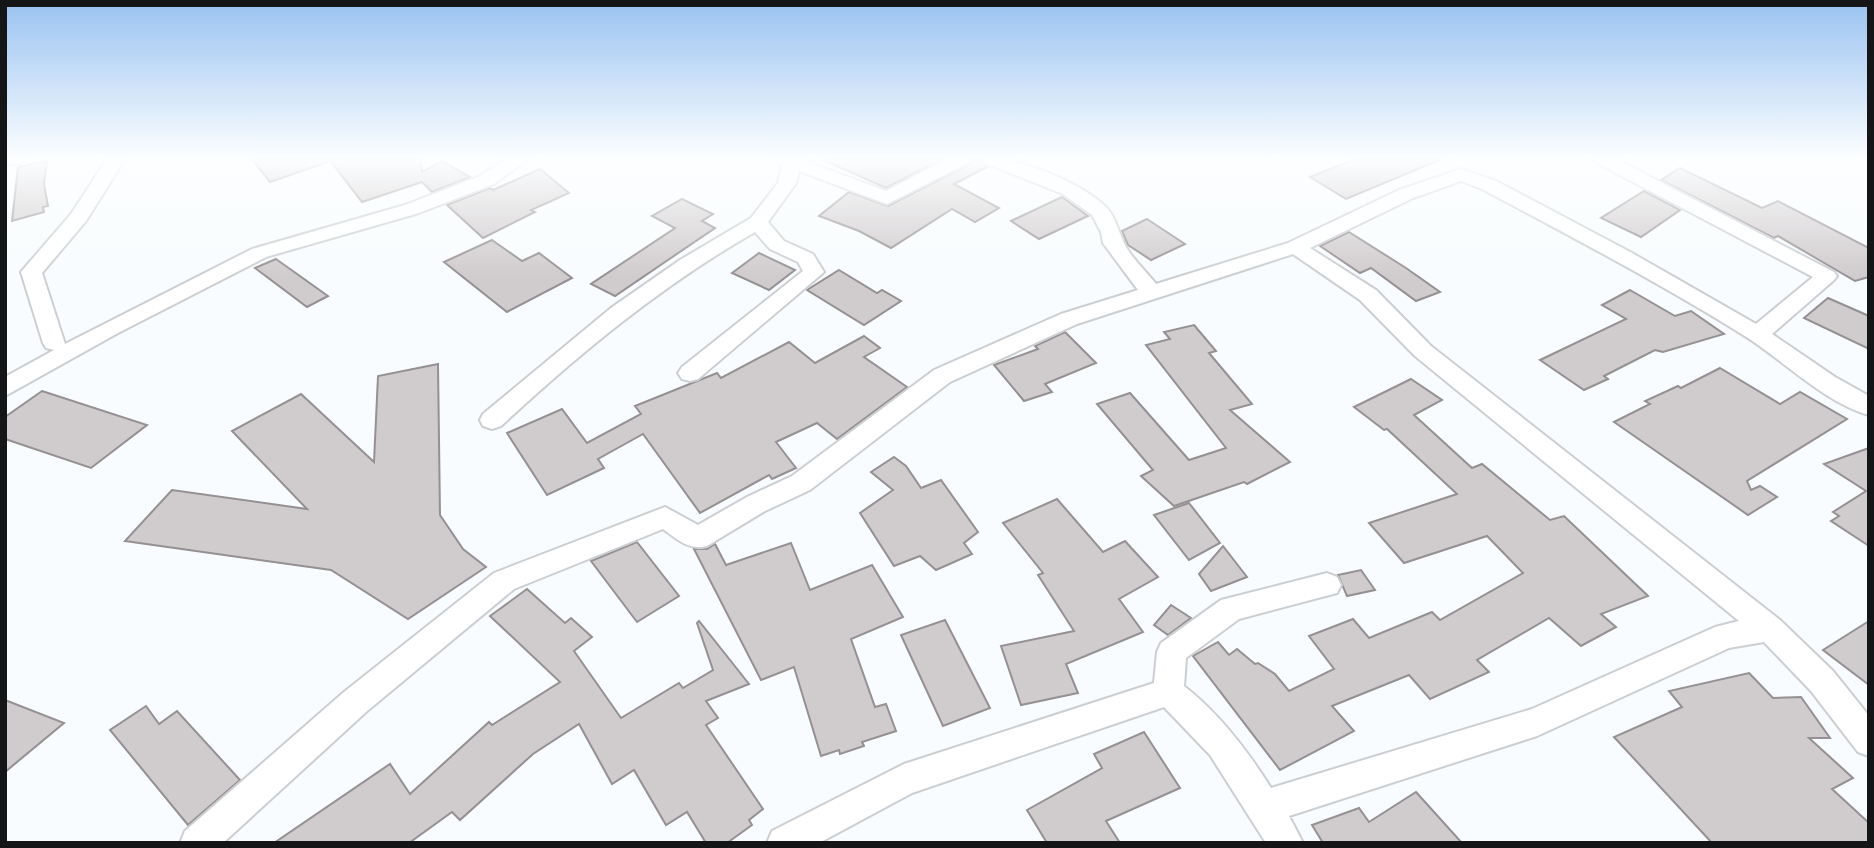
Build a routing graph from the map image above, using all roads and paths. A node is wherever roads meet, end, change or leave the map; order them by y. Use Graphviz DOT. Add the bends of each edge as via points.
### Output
graph roads {
  1 [pos="91,199"];
  2 [pos="439,199"];
  3 [pos="775,199"];
  4 [pos="1082,199"];
  5 [pos="1396,199"];
  6 [pos="1515,199"];
  7 [pos="1679,199"];
  8 [pos="758,222"];
  9 [pos="1295,247"];
  10 [pos="1150,291"];
  11 [pos="1757,334"];
  12 [pos="54,343"];
  13 [pos="690,373"];
  14 [pos="5,388"];
  15 [pos="1869,407"];
  16 [pos="492,420"];
  17 [pos="1326,585"];
  18 [pos="1770,629"];
  19 [pos="1168,692"];
  20 [pos="1869,741"];
  21 [pos="1264,807"];
  22 [pos="197,843"];
  23 [pos="784,843"];
  24 [pos="1286,843"];
  1 -- 12 [label="street" via="31,272"];
  2 -- 14 [label="street" via="259,253 110,328"];
  3 -- 8 [label="street"];
  4 -- 10 [label="street" via="1100,212 1113,243"];
  5 -- 9 [label="street"];
  6 -- 11 [label="street"];
  7 -- 11 [label="street" via="1827,276"];
  8 -- 13 [label="street" via="777,245 806,258 814,272"];
  8 -- 16 [label="street" via="705,251 556,360"];
  9 -- 10 [label="street"];
  9 -- 18 [label="street" via="1368,295 1423,351 1515,428"];
  10 -- 22 [label="street" via="1069,319 942,376 801,484 697,538 665,517 504,581 355,702"];
  11 -- 15 [label="street"];
  17 -- 19 [label="street" via="1231,609 1172,652"];
  18 -- 20 [label="street" via="1822,681"];
  18 -- 21 [label="street" via="1725,636 1537,722"];
  19 -- 21 [label="street" via="1191,708"];
  19 -- 23 [label="street" via="904,780"];
  21 -- 24 [label="street"];
}
